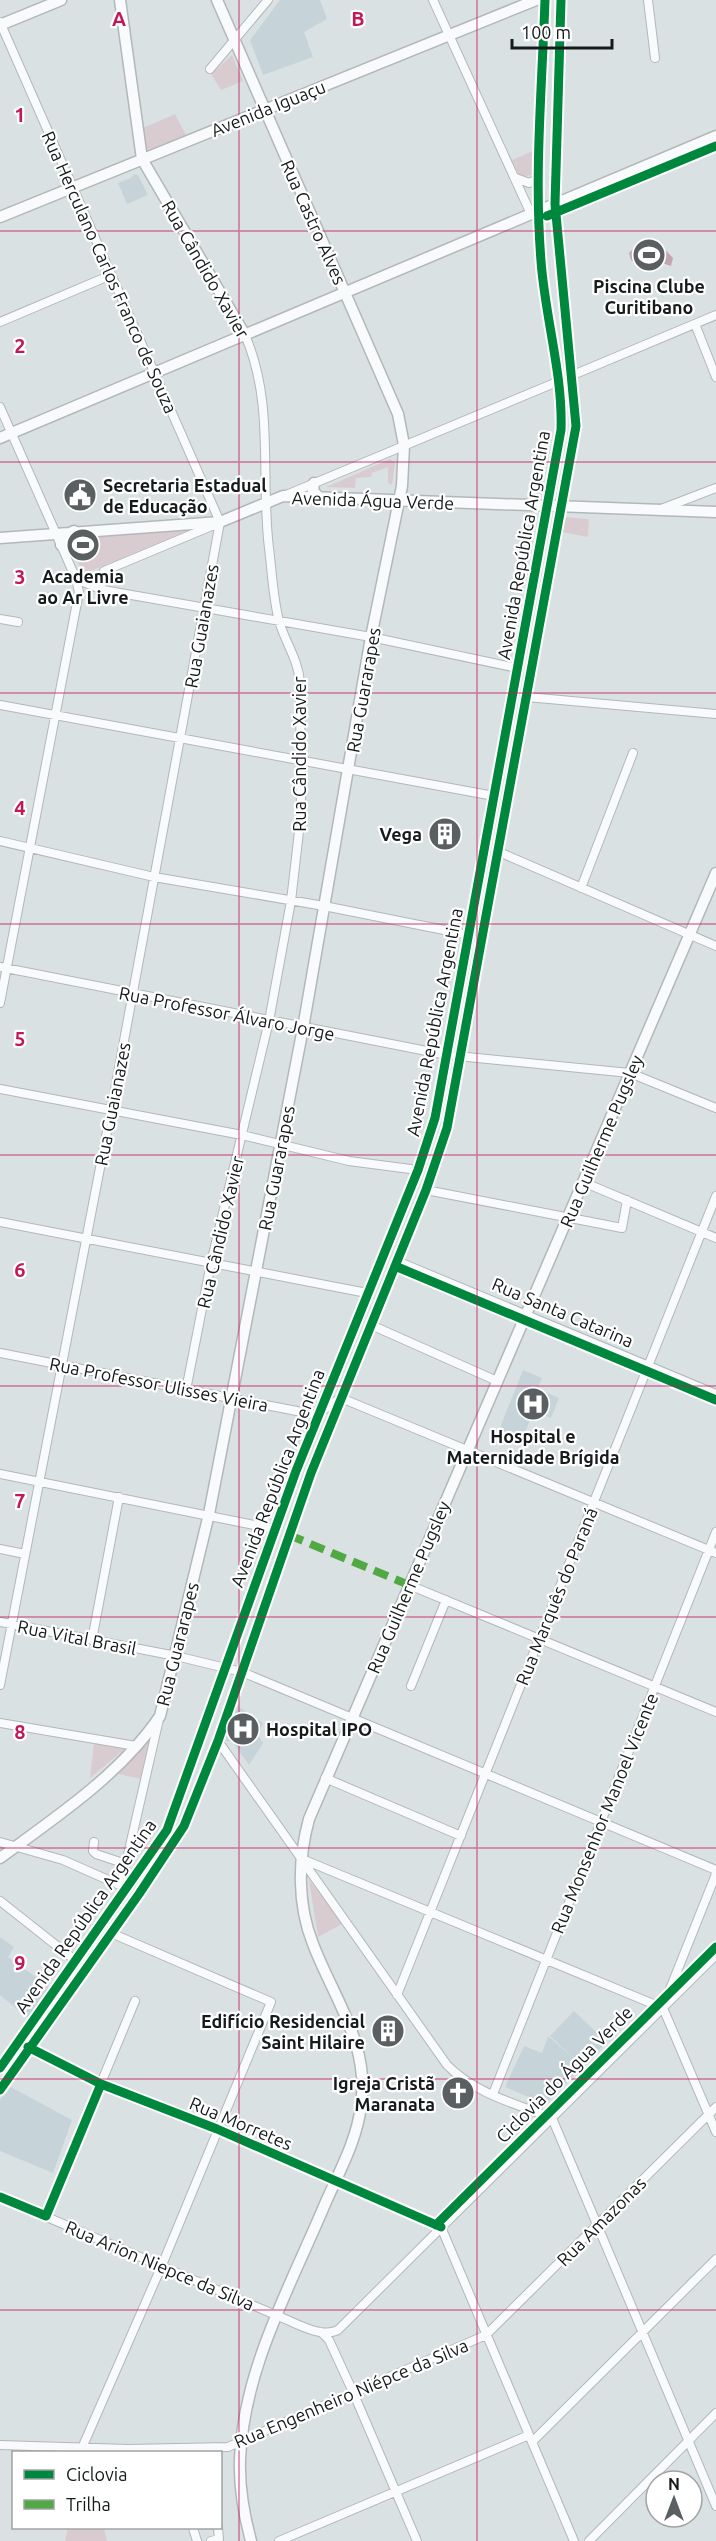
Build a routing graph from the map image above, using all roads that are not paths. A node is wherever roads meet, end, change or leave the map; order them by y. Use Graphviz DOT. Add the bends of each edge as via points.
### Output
graph roads {
  1 [pos="61,0"];
  2 [pos="120,0"];
  3 [pos="218,0"];
  4 [pos="268,0"];
  5 [pos="433,0"];
  6 [pos="536,0"];
  7 [pos="545,0"];
  8 [pos="561,0"];
  9 [pos="648,0"];
  10 [pos="0,24"];
  11 [pos="449,35"];
  12 [pos="235,41"];
  13 [pos="655,58"];
  14 [pos="210,69"];
  15 [pos="265,109"];
  16 [pos="716,136"];
  17 [pos="142,159"];
  18 [pos="514,177"];
  19 [pos="539,178"];
  20 [pos="73,187"];
  21 [pos="555,204"];
  22 [pos="536,212"];
  23 [pos="0,217"];
  24 [pos="111,275"];
  25 [pos="345,293"];
  26 [pos="716,315"];
  27 [pos="0,322"];
  28 [pos="695,324"];
  29 [pos="245,335"];
  30 [pos="154,373"];
  31 [pos="573,375"];
  32 [pos="716,377"];
  33 [pos="557,382"];
  34 [pos="0,407"];
  35 [pos="12,434"];
  36 [pos="0,438"];
  37 [pos="404,445"];
  38 [pos="314,483"];
  39 [pos="716,488"];
  40 [pos="283,496"];
  41 [pos="319,497"];
  42 [pos="399,501"];
  43 [pos="268,502"];
  44 [pos="546,507"];
  45 [pos="562,507"];
  46 [pos="660,509"];
  47 [pos="716,512"];
  48 [pos="220,522"];
  49 [pos="75,531"];
  50 [pos="55,532"];
  51 [pos="0,538"];
  52 [pos="61,544"];
  53 [pos="76,579"];
  54 [pos="103,590"];
  55 [pos="203,609"];
  56 [pos="0,619"];
  57 [pos="279,621"];
  58 [pos="18,622"];
  59 [pos="371,637"];
  60 [pos="517,668"];
  61 [pos="527,697"];
  62 [pos="0,705"];
  63 [pos="56,714"];
  64 [pos="716,714"];
  65 [pos="182,737"];
  66 [pos="633,753"];
  67 [pos="302,760"];
  68 [pos="349,769"];
  69 [pos="494,796"];
  70 [pos="0,841"];
  71 [pos="30,848"];
  72 [pos="499,852"];
  73 [pos="716,873"];
  74 [pos="154,877"];
  75 [pos="581,888"];
  76 [pos="291,901"];
  77 [pos="324,906"];
  78 [pos="689,934"];
  79 [pos="469,935"];
  80 [pos="716,946"];
  81 [pos="3,968"];
  82 [pos="132,994"];
  83 [pos="0,1003"];
  84 [pos="269,1021"];
  85 [pos="303,1028"];
  86 [pos="454,1056"];
  87 [pos="630,1072"];
  88 [pos="0,1089"];
  89 [pos="716,1108"];
  90 [pos="111,1111"];
  91 [pos="242,1134"];
  92 [pos="281,1145"];
  93 [pos="418,1170"];
  94 [pos="583,1182"];
  95 [pos="426,1190"];
  96 [pos="716,1196"];
  97 [pos="627,1200"];
  98 [pos="568,1218"];
  99 [pos="0,1222"];
  100 [pos="702,1232"];
  101 [pos="716,1238"];
  102 [pos="85,1239"];
  103 [pos="397,1261"];
  104 [pos="211,1263"];
  105 [pos="256,1271"];
  106 [pos="367,1293"];
  107 [pos="526,1314"];
  108 [pos="371,1325"];
  109 [pos="0,1353"];
  110 [pos="61,1365"];
  111 [pos="648,1365"];
  112 [pos="497,1381"];
  113 [pos="186,1390"];
  114 [pos="716,1394"];
  115 [pos="232,1397"];
  116 [pos="341,1398"];
  117 [pos="317,1415"];
  118 [pos="467,1450"];
  119 [pos="0,1474"];
  120 [pos="39,1481"];
  121 [pos="119,1497"];
  122 [pos="594,1502"];
  123 [pos="209,1514"];
  124 [pos="274,1528"];
  125 [pos="716,1532"];
  126 [pos="0,1549"];
  127 [pos="712,1551"];
  128 [pos="25,1554"];
  129 [pos="409,1585"];
  130 [pos="446,1600"];
  131 [pos="0,1622"];
  132 [pos="11,1624"];
  133 [pos="539,1639"];
  134 [pos="92,1640"];
  135 [pos="176,1656"];
  136 [pos="225,1668"];
  137 [pos="242,1672"];
  138 [pos="0,1684"];
  139 [pos="411,1686"];
  140 [pos="654,1687"];
  141 [pos="716,1712"];
  142 [pos="159,1716"];
  143 [pos="352,1718"];
  144 [pos="0,1723"];
  145 [pos="219,1741"];
  146 [pos="136,1746"];
  147 [pos="485,1774"];
  148 [pos="325,1778"];
  149 [pos="601,1822"];
  150 [pos="460,1836"];
  151 [pos="0,1842"];
  152 [pos="94,1842"];
  153 [pos="15,1847"];
  154 [pos="0,1858"];
  155 [pos="301,1859"];
  156 [pos="126,1864"];
  157 [pos="716,1872"];
  158 [pos="124,1887"];
  159 [pos="0,1901"];
  160 [pos="430,1912"];
  161 [pos="111,1933"];
  162 [pos="716,1955"];
  163 [pos="546,1960"];
  164 [pos="76,1961"];
  165 [pos="397,1995"];
  166 [pos="135,2001"];
  167 [pos="663,2008"];
  168 [pos="28,2047"];
  169 [pos="0,2068"];
  170 [pos="101,2084"];
  171 [pos="0,2090"];
  172 [pos="493,2094"];
  173 [pos="716,2107"];
  174 [pos="708,2115"];
  175 [pos="552,2118"];
  176 [pos="217,2129"];
  177 [pos="716,2132"];
  178 [pos="335,2181"];
  179 [pos="0,2197"];
  180 [pos="46,2216"];
  181 [pos="597,2225"];
  182 [pos="441,2227"];
  183 [pos="716,2259"];
  184 [pos="162,2265"];
  185 [pos="278,2316"];
  186 [pos="321,2332"];
  187 [pos="643,2332"];
  188 [pos="486,2335"];
  189 [pos="353,2392"];
  190 [pos="716,2413"];
  191 [pos="530,2438"];
  192 [pos="241,2440"];
  193 [pos="688,2440"];
  194 [pos="0,2445"];
  195 [pos="82,2448"];
  196 [pos="178,2450"];
  197 [pos="200,2451"];
  198 [pos="398,2491"];
  199 [pos="716,2506"];
  200 [pos="218,2529"];
  201 [pos="211,2541"];
  202 [pos="250,2541"];
  203 [pos="279,2541"];
  204 [pos="417,2541"];
  205 [pos="574,2541"];
  206 [pos="589,2541"];
  1 -- 10 [label="main road"];
  2 -- 17 [label="main road, Rua Cândido Xavier"];
  3 -- 12 [label="main road, Rua Castro Alves"];
  4 -- 12 [label="street"];
  5 -- 11 [label="street"];
  6 -- 11 [label="main road, Avenida Iguaçu"];
  7 -- 19 [label="street, Avenida República Argentina"];
  8 -- 21 [label="street, Avenida República Argentina"];
  9 -- 13 [label="street"];
  10 -- 20 [label="street, Rua Herculano Carlos Franco de Souza"];
  11 -- 15 [label="main road, Avenida Iguaçu"];
  11 -- 18 [label="street"];
  12 -- 14 [label="street"];
  12 -- 15 [label="main road, Rua Castro Alves"];
  15 -- 17 [label="main road, Avenida Iguaçu"];
  15 -- 25 [label="main road, Rua Castro Alves"];
  16 -- 21 [label="main road"];
  17 -- 20 [label="main road, Avenida Iguaçu"];
  17 -- 29 [label="main road, Rua Cândido Xavier"];
  18 -- 19 [label="street" via="523,183"];
  18 -- 22 [label="street"];
  19 -- 22 [label="street, Avenida República Argentina"];
  20 -- 23 [label="main road, Avenida Iguaçu"];
  20 -- 24 [label="street, Rua Herculano Carlos Franco de Souza"];
  21 -- 22 [label="main road"];
  21 -- 31 [label="street, Avenida República Argentina"];
  22 -- 25 [label="main road"];
  22 -- 33 [label="street, Avenida República Argentina"];
  24 -- 27 [label="street"];
  24 -- 30 [label="street, Rua Herculano Carlos Franco de Souza"];
  25 -- 29 [label="main road"];
  25 -- 37 [label="main road, Rua Castro Alves" via="398,414"];
  26 -- 28 [label="street"];
  28 -- 31 [label="street"];
  28 -- 32 [label="street"];
  29 -- 30 [label="main road"];
  29 -- 43 [label="street, Rua Cândido Xavier" via="264,400"];
  30 -- 35 [label="main road"];
  30 -- 48 [label="street, Rua Herculano Carlos Franco de Souza"];
  31 -- 45 [label="street, Avenida República Argentina" via="576,419"];
  33 -- 37 [label="street"];
  33 -- 44 [label="street, Avenida República Argentina" via="561,430"];
  34 -- 35 [label="street"];
  35 -- 36 [label="main road"];
  35 -- 50 [label="street"];
  37 -- 38 [label="street"];
  37 -- 42 [label="main road, Rua Guararapes"];
  38 -- 40 [label="street"];
  38 -- 41 [label="main road" via="313,491"];
  39 -- 46 [label="street"];
  40 -- 41 [label="main road, Avenida Água Verde"];
  40 -- 43 [label="main road, Avenida Água Verde"];
  41 -- 42 [label="main road, Avenida Água Verde"];
  42 -- 44 [label="main road, Avenida Água Verde"];
  42 -- 59 [label="main road, Rua Guararapes"];
  43 -- 48 [label="main road, Avenida Água Verde"];
  43 -- 57 [label="street, Rua Cândido Xavier" via="268,538"];
  44 -- 45 [label="main road, Avenida Água Verde"];
  44 -- 60 [label="street, Avenida República Argentina"];
  45 -- 46 [label="main road, Avenida Água Verde"];
  45 -- 61 [label="street, Avenida República Argentina"];
  46 -- 47 [label="main road, Avenida Água Verde"];
  48 -- 49 [label="main road, Avenida Água Verde"];
  48 -- 54 [label="street" via="104,571 98,581"];
  48 -- 55 [label="street, Rua Guaianazes"];
  49 -- 50 [label="main road, Avenida Água Verde"];
  49 -- 52 [label="main road" via="65,535"];
  50 -- 51 [label="main road, Avenida Água Verde"];
  50 -- 52 [label="street"];
  52 -- 53 [label="street"];
  53 -- 54 [label="street"];
  53 -- 63 [label="street" via="79,592"];
  54 -- 55 [label="street"];
  55 -- 57 [label="street"];
  55 -- 65 [label="street, Rua Guaianazes"];
  56 -- 58 [label="street"];
  57 -- 59 [label="street"];
  57 -- 67 [label="street, Rua Cândido Xavier" via="299,673"];
  59 -- 60 [label="street"];
  59 -- 68 [label="main road, Rua Guararapes"];
  60 -- 69 [label="street, Avenida República Argentina"];
  61 -- 64 [label="street"];
  61 -- 72 [label="street, Avenida República Argentina"];
  62 -- 63 [label="street"];
  63 -- 65 [label="street"];
  63 -- 71 [label="street"];
  65 -- 67 [label="street"];
  65 -- 74 [label="street, Rua Guaianazes"];
  66 -- 75 [label="street"];
  67 -- 68 [label="street"];
  67 -- 76 [label="street, Rua Cândido Xavier" via="300,830"];
  68 -- 69 [label="street"];
  68 -- 77 [label="main road, Rua Guararapes"];
  69 -- 79 [label="street, Avenida República Argentina"];
  70 -- 71 [label="street"];
  71 -- 74 [label="street"];
  71 -- 81 [label="street"];
  72 -- 75 [label="street"];
  72 -- 86 [label="street, Avenida República Argentina"];
  73 -- 78 [label="main road, Rua Guilherme Pugsley"];
  74 -- 76 [label="street"];
  74 -- 82 [label="street, Rua Guaianazes"];
  75 -- 78 [label="street"];
  76 -- 77 [label="street"];
  76 -- 84 [label="street, Rua Cândido Xavier"];
  77 -- 79 [label="street"];
  77 -- 85 [label="main road, Rua Guararapes"];
  78 -- 80 [label="street"];
  78 -- 87 [label="main road, Rua Guilherme Pugsley"];
  79 -- 86 [label="street, Avenida República Argentina"];
  81 -- 82 [label="street, Rua Professor Álvaro Jorge"];
  81 -- 83 [label="street"];
  82 -- 84 [label="street, Rua Professor Álvaro Jorge"];
  82 -- 90 [label="street, Rua Guaianazes"];
  84 -- 85 [label="street, Rua Professor Álvaro Jorge"];
  84 -- 91 [label="street, Rua Cândido Xavier"];
  85 -- 86 [label="street, Rua Professor Álvaro Jorge"];
  85 -- 92 [label="main road, Rua Guararapes"];
  86 -- 87 [label="street, Rua Professor Álvaro Jorge"];
  86 -- 93 [label="street, Avenida República Argentina"];
  86 -- 95 [label="street, Avenida República Argentina" via="447,1128"];
  87 -- 89 [label="street, Rua Professor Álvaro Jorge"];
  87 -- 94 [label="main road, Rua Guilherme Pugsley"];
  88 -- 90 [label="street"];
  90 -- 91 [label="street"];
  90 -- 102 [label="street, Rua Guaianazes"];
  91 -- 92 [label="street"];
  91 -- 104 [label="street, Rua Cândido Xavier"];
  92 -- 93 [label="street" via="349,1161"];
  92 -- 105 [label="main road, Rua Guararapes"];
  93 -- 106 [label="street, Avenida República Argentina"];
  94 -- 97 [label="street"];
  94 -- 98 [label="main road, Rua Guilherme Pugsley"];
  95 -- 98 [label="street"];
  95 -- 103 [label="street, Avenida República Argentina"];
  96 -- 100 [label="street, Rua Marquês do Paraná"];
  97 -- 98 [label="street" via="622,1228"];
  97 -- 100 [label="street"];
  98 -- 107 [label="main road, Rua Guilherme Pugsley"];
  99 -- 102 [label="street"];
  100 -- 101 [label="street"];
  100 -- 111 [label="street, Rua Marquês do Paraná"];
  102 -- 104 [label="street"];
  102 -- 110 [label="street, Rua Guaianazes"];
  103 -- 107 [label="street, Rua Santa Catarina"];
  103 -- 108 [label="street, Avenida República Argentina"];
  104 -- 105 [label="street"];
  104 -- 113 [label="street, Rua Cândido Xavier"];
  105 -- 106 [label="street"];
  105 -- 115 [label="main road, Rua Guararapes"];
  106 -- 117 [label="street, Avenida República Argentina"];
  107 -- 111 [label="street, Rua Santa Catarina"];
  107 -- 112 [label="main road, Rua Guilherme Pugsley"];
  108 -- 112 [label="street"];
  108 -- 116 [label="street, Avenida República Argentina"];
  109 -- 110 [label="street, Rua Professor Ulisses Vieira"];
  110 -- 113 [label="street, Rua Professor Ulisses Vieira"];
  110 -- 120 [label="street, Rua Guaianazes"];
  111 -- 114 [label="street, Rua Santa Catarina"];
  111 -- 122 [label="street, Rua Marquês do Paraná"];
  112 -- 118 [label="main road, Rua Guilherme Pugsley"];
  113 -- 115 [label="street, Rua Professor Ulisses Vieira"];
  115 -- 117 [label="street, Rua Professor Ulisses Vieira"];
  115 -- 123 [label="main road, Rua Guararapes"];
  116 -- 117 [label="street"];
  116 -- 118 [label="street"];
  116 -- 137 [label="street, Avenida República Argentina"];
  117 -- 124 [label="street, Avenida República Argentina"];
  118 -- 122 [label="street"];
  118 -- 129 [label="main road, Rua Guilherme Pugsley"];
  119 -- 120 [label="street"];
  120 -- 121 [label="street"];
  120 -- 128 [label="street, Rua Guaianazes"];
  121 -- 123 [label="street"];
  121 -- 134 [label="street"];
  122 -- 127 [label="street"];
  122 -- 133 [label="street, Rua Marquês do Paraná"];
  123 -- 124 [label="street"];
  123 -- 135 [label="main road, Rua Guararapes"];
  124 -- 136 [label="street, Avenida República Argentina"];
  125 -- 127 [label="street, Rua Monsenhor Manoel Vicente"];
  126 -- 128 [label="street"];
  127 -- 140 [label="street, Rua Monsenhor Manoel Vicente"];
  128 -- 132 [label="street, Rua Guaianazes"];
  129 -- 130 [label="street"];
  129 -- 143 [label="main road, Rua Guilherme Pugsley"];
  130 -- 133 [label="street"];
  130 -- 139 [label="street"];
  131 -- 132 [label="street, Rua Vital Brasil"];
  132 -- 134 [label="street, Rua Vital Brasil"];
  132 -- 138 [label="street, Rua Guaianazes"];
  133 -- 140 [label="street"];
  133 -- 147 [label="street, Rua Marquês do Paraná"];
  134 -- 135 [label="street, Rua Vital Brasil"];
  135 -- 136 [label="street, Rua Vital Brasil"];
  135 -- 142 [label="main road, Rua Guararapes"];
  136 -- 137 [label="street, Rua Vital Brasil"];
  136 -- 158 [label="street, Avenida República Argentina" via="167,1830"];
  137 -- 143 [label="street, Rua Vital Brasil"];
  137 -- 145 [label="street, Avenida República Argentina"];
  140 -- 141 [label="street"];
  140 -- 149 [label="street, Rua Monsenhor Manoel Vicente"];
  142 -- 146 [label="main road"];
  142 -- 156 [label="street, Rua Guararapes"];
  143 -- 147 [label="street, Rua Vital Brasil"];
  143 -- 148 [label="main road, Rua Guilherme Pugsley"];
  144 -- 146 [label="street"];
  145 -- 155 [label="street"];
  145 -- 161 [label="street, Avenida República Argentina" via="178,1838"];
  146 -- 153 [label="main road" via="86,1792"];
  147 -- 149 [label="street, Rua Vital Brasil"];
  147 -- 150 [label="street, Rua Marquês do Paraná"];
  148 -- 150 [label="street"];
  148 -- 155 [label="main road, Rua Guilherme Pugsley" via="309,1819"];
  149 -- 157 [label="street, Rua Vital Brasil"];
  149 -- 163 [label="street, Rua Monsenhor Manoel Vicente"];
  150 -- 160 [label="street, Rua Marquês do Paraná"];
  151 -- 153 [label="street"];
  152 -- 156 [label="street" via="96,1854"];
  153 -- 154 [label="main road"];
  153 -- 158 [label="street" via="63,1860"];
  155 -- 160 [label="street"];
  155 -- 165 [label="street"];
  155 -- 178 [label="main road, Rua Guilherme Pugsley" via="307,1928 348,2018 362,2066 361,2109"];
  156 -- 158 [label="street, Rua Guararapes"];
  157 -- 167 [label="street"];
  158 -- 164 [label="street, Avenida República Argentina"];
  159 -- 164 [label="street"];
  160 -- 163 [label="street"];
  160 -- 165 [label="street, Rua Marquês do Paraná"];
  161 -- 168 [label="street, Avenida República Argentina"];
  161 -- 176 [label="street" via="271,2002"];
  162 -- 167 [label="street"];
  163 -- 167 [label="street"];
  163 -- 172 [label="street, Rua Monsenhor Manoel Vicente"];
  164 -- 169 [label="street, Avenida República Argentina"];
  165 -- 172 [label="street" via="447,2065 461,2078"];
  166 -- 170 [label="street"];
  167 -- 174 [label="street"];
  167 -- 175 [label="street"];
  168 -- 170 [label="street, Rua Morretes"];
  168 -- 171 [label="street, Avenida República Argentina"];
  170 -- 176 [label="street, Rua Morretes"];
  170 -- 180 [label="street"];
  172 -- 175 [label="street"];
  173 -- 174 [label="street, Rua Amazonas"];
  174 -- 177 [label="street"];
  174 -- 181 [label="street, Rua Amazonas"];
  175 -- 181 [label="street"];
  175 -- 182 [label="street"];
  176 -- 178 [label="street, Rua Morretes"];
  176 -- 184 [label="street"];
  178 -- 182 [label="street, Rua Morretes"];
  178 -- 185 [label="main road, Rua Guilherme Pugsley"];
  179 -- 180 [label="street, Rua Arion Niepce da Silva"];
  180 -- 184 [label="street, Rua Arion Niepce da Silva"];
  181 -- 187 [label="street"];
  181 -- 188 [label="street, Rua Amazonas"];
  182 -- 186 [label="street" via="338,2330"];
  182 -- 188 [label="street"];
  183 -- 187 [label="street"];
  184 -- 185 [label="street, Rua Arion Niepce da Silva"];
  184 -- 195 [label="street"];
  185 -- 186 [label="street, Rua Arion Niepce da Silva"];
  185 -- 192 [label="main road, Rua Guilherme Pugsley" via="253,2379"];
  186 -- 189 [label="street" via="329,2340"];
  187 -- 191 [label="street"];
  187 -- 193 [label="street"];
  188 -- 189 [label="street, Rua Engenheiro Niépce da Silva"];
  188 -- 191 [label="street"];
  189 -- 192 [label="street, Rua Engenheiro Niépce da Silva"];
  189 -- 198 [label="street"];
  190 -- 193 [label="street"];
  191 -- 198 [label="street"];
  191 -- 205 [label="street"];
  192 -- 197 [label="street, Rua Engenheiro Niépce da Silva" via="225,2448"];
  192 -- 202 [label="main road, Rua Guilherme Pugsley" via="243,2510"];
  193 -- 199 [label="street"];
  193 -- 206 [label="street"];
  194 -- 195 [label="street, Rua Engenheiro Niépce da Silva"];
  195 -- 196 [label="street, Rua Engenheiro Niépce da Silva"];
  196 -- 197 [label="street, Rua Engenheiro Niépce da Silva"];
  198 -- 203 [label="street"];
  198 -- 204 [label="street"];
  200 -- 201 [label="street" via="219,2539"];
}
